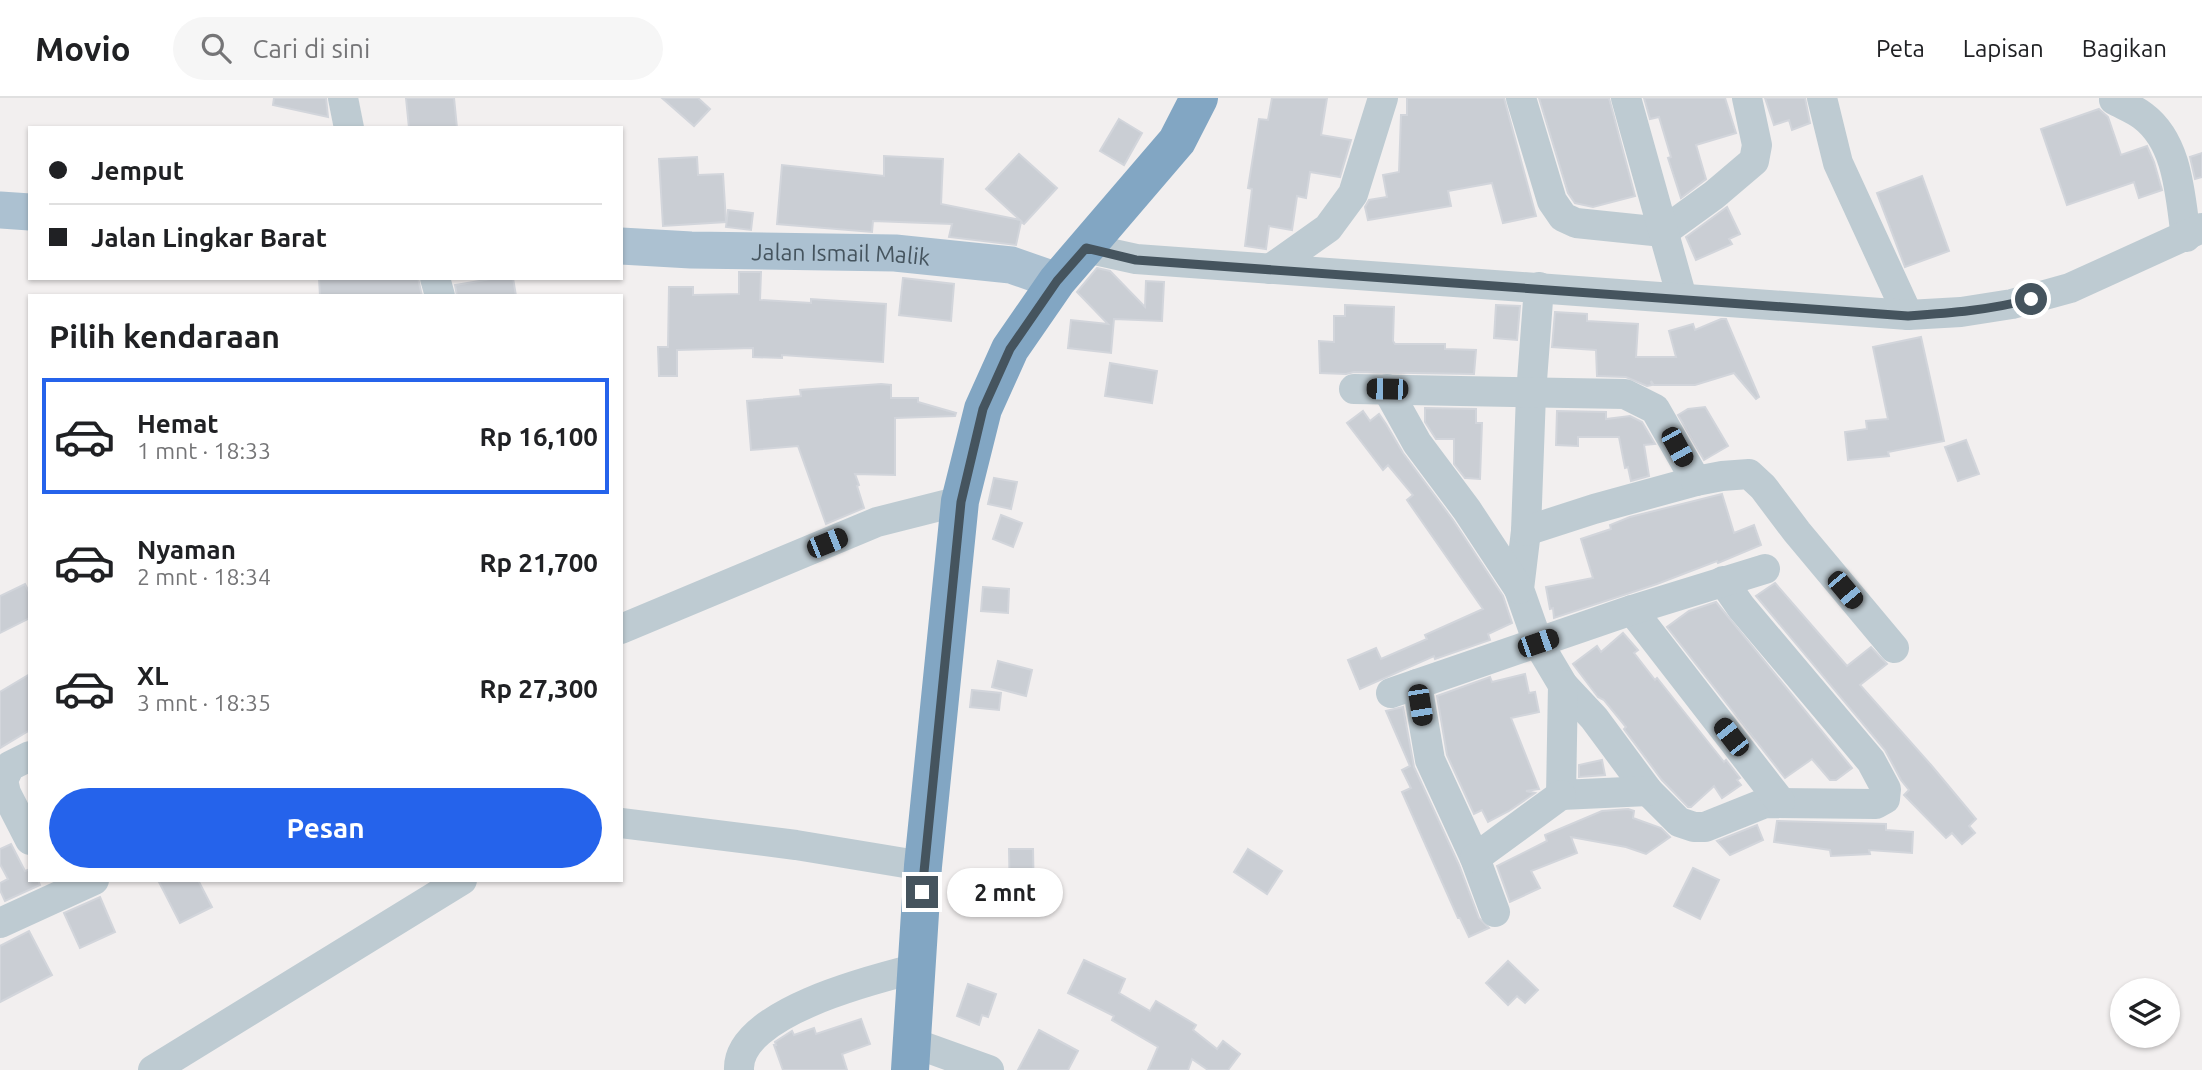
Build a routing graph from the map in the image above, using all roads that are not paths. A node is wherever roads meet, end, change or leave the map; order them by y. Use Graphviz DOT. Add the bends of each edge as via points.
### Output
graph roads {
  1 [pos="343,98"];
  2 [pos="1199,98"];
  3 [pos="1383,98"];
  4 [pos="1521,98"];
  5 [pos="1626,98"];
  6 [pos="1747,98"];
  7 [pos="1822,98"];
  8 [pos="2114,100"];
  9 [pos="348,126"];
  10 [pos="0,210"];
  11 [pos="28,212"];
  12 [pos="1663,232"];
  13 [pos="2194,233"];
  14 [pos="623,246"];
  15 [pos="1086,248"];
  16 [pos="1270,268"];
  17 [pos="1057,281"];
  18 [pos="1539,287"];
  19 [pos="1682,299"];
  20 [pos="1908,316"];
  21 [pos="1354,389"];
  22 [pos="1387,389"];
  23 [pos="1531,394"];
  24 [pos="1696,481"];
  25 [pos="961,502"];
  26 [pos="1526,531"];
  27 [pos="1765,569"];
  28 [pos="1723,581"];
  29 [pos="1519,589"];
  30 [pos="1632,610"];
  31 [pos="624,619"];
  32 [pos="1538,643"];
  33 [pos="1894,648"];
  34 [pos="1563,685"];
  35 [pos="28,757"];
  36 [pos="1648,791"];
  37 [pos="1561,795"];
  38 [pos="1780,801"];
  39 [pos="623,823"];
  40 [pos="28,836"];
  41 [pos="1475,858"];
  42 [pos="923,866"];
  43 [pos="85,882"];
  44 [pos="459,882"];
  45 [pos="55,889"];
  46 [pos="1495,912"];
  47 [pos="0,923"];
  48 [pos="918,968"];
  49 [pos="911,1056"];
  50 [pos="153,1070"];
  51 [pos="739,1070"];
  52 [pos="989,1070"];
  1 -- 9 [label="street"];
  2 -- 15 [label="highway" via="1177,141"];
  3 -- 16 [label="street" via="1353,194 1328,228"];
  4 -- 12 [label="street" via="1552,201 1563,217 1576,223"];
  5 -- 12 [label="street"];
  6 -- 12 [label="street" via="1757,145 1754,161"];
  7 -- 20 [label="street" via="1838,163"];
  8 -- 13 [label="street" via="2157,130 2168,150"];
  10 -- 11 [label="main road"];
  12 -- 19 [label="street"];
  13 -- 20 [label="street" via="2070,288 2012,304"];
  14 -- 17 [label="main road, Jalan Ismail Malik" via="895,253 1011,265"];
  15 -- 16 [label="street" via="1136,260"];
  15 -- 17 [label="highway"];
  16 -- 18 [label="street"];
  17 -- 25 [label="highway" via="1010,349 983,409"];
  18 -- 19 [label="street"];
  18 -- 23 [label="street"];
  19 -- 20 [label="street"];
  21 -- 22 [label="street"];
  22 -- 23 [label="street"];
  22 -- 29 [label="street" via="1417,443"];
  23 -- 24 [label="street" via="1625,394 1642,401 1655,409"];
  23 -- 26 [label="street"];
  24 -- 26 [label="street"];
  24 -- 33 [label="street" via="1749,474"];
  25 -- 31 [label="street" via="877,522"];
  25 -- 42 [label="highway"];
  26 -- 29 [label="street"];
  27 -- 28 [label="street"];
  28 -- 30 [label="street"];
  28 -- 38 [label="street" via="1871,761 1886,789 1885,799 1876,804"];
  29 -- 32 [label="street"];
  30 -- 32 [label="street"];
  30 -- 38 [label="street"];
  32 -- 34 [label="street"];
  32 -- 41 [label="street" via="1404,689 1430,760"];
  34 -- 36 [label="street" via="1594,718"];
  34 -- 37 [label="street"];
  35 -- 40 [label="street" via="10,766 3,780"];
  36 -- 37 [label="street"];
  36 -- 38 [label="street" via="1679,822 1694,827"];
  37 -- 41 [label="street"];
  39 -- 42 [label="street"];
  41 -- 46 [label="street"];
  42 -- 48 [label="highway"];
  43 -- 45 [label="street"];
  44 -- 50 [label="street"];
  45 -- 47 [label="street"];
  48 -- 49 [label="highway"];
  48 -- 51 [label="street" via="868,980 766,1024 744,1048"];
  49 -- 52 [label="street"];
}
